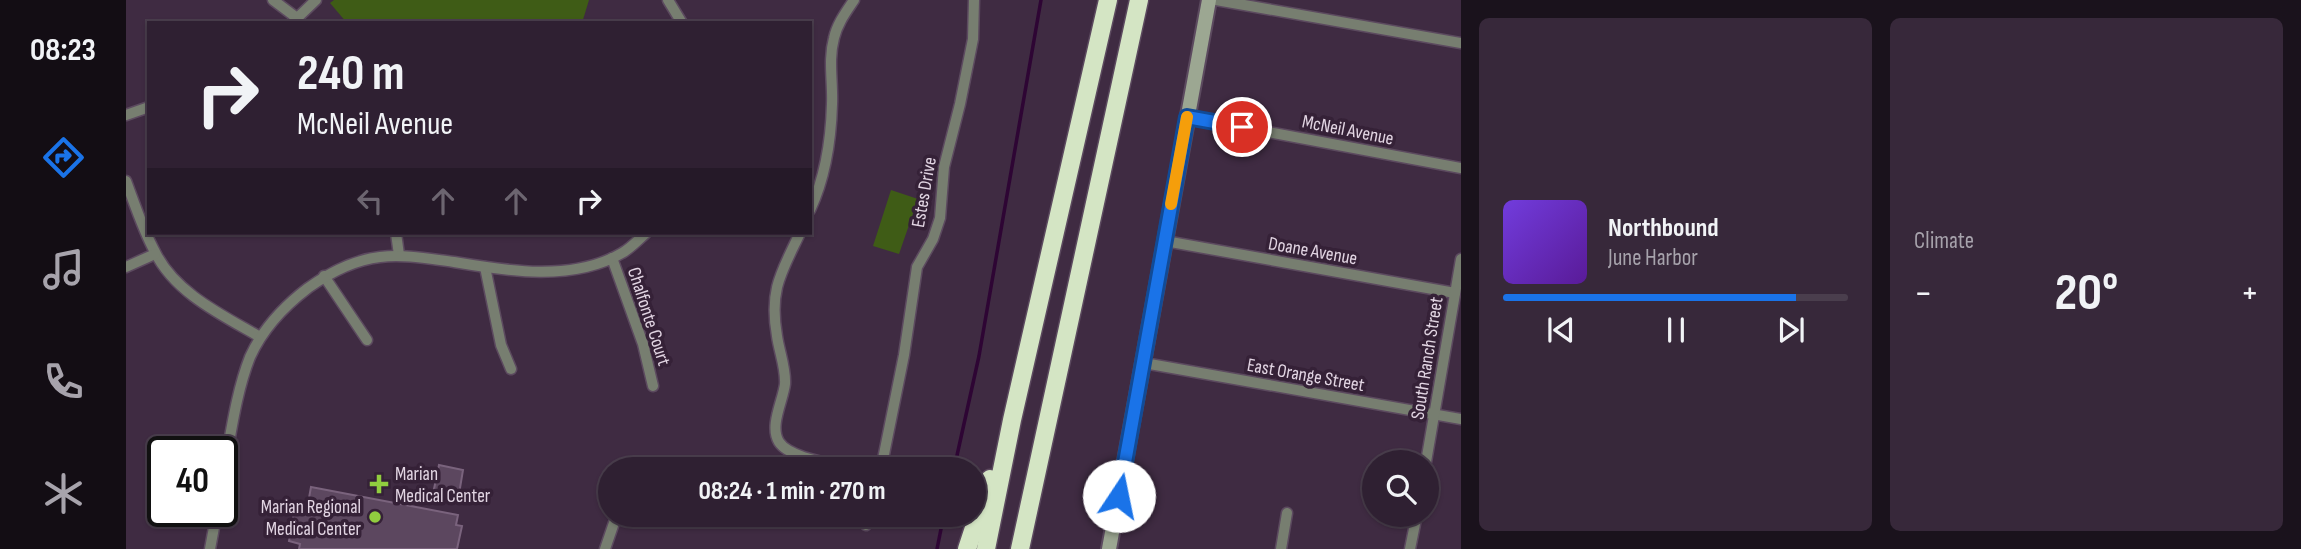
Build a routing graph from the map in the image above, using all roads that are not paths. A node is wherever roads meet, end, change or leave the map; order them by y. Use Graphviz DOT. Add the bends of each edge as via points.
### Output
graph roads {
  1 [pos="272,0"];
  2 [pos="316,0"];
  3 [pos="854,0"];
  4 [pos="974,0"];
  5 [pos="1108,0"];
  6 [pos="1139,0"];
  7 [pos="1209,0"];
  8 [pos="1216,0"];
  9 [pos="674,2"];
  10 [pos="295,20"];
  11 [pos="681,21"];
  12 [pos="1461,43"];
  13 [pos="147,108"];
  14 [pos="126,115"];
  15 [pos="1187,117"];
  16 [pos="1461,168"];
  17 [pos="126,181"];
  18 [pos="812,204"];
  19 [pos="147,234"];
  20 [pos="147,235"];
  21 [pos="396,235"];
  22 [pos="644,235"];
  23 [pos="797,235"];
  24 [pos="1165,242"];
  25 [pos="155,254"];
  26 [pos="399,255"];
  27 [pos="612,258"];
  28 [pos="1461,259"];
  29 [pos="126,267"];
  30 [pos="485,267"];
  31 [pos="324,276"];
  32 [pos="1455,293"];
  33 [pos="260,337"];
  34 [pos="367,340"];
  35 [pos="1144,363"];
  36 [pos="511,369"];
  37 [pos="653,386"];
  38 [pos="1435,414"];
  39 [pos="1461,419"];
  40 [pos="1012,420"];
  41 [pos="231,436"];
  42 [pos="1428,450"];
  43 [pos="1041,456"];
  44 [pos="803,457"];
  45 [pos="883,457"];
  46 [pos="1287,513"];
  47 [pos="214,527"];
  48 [pos="613,527"];
  49 [pos="1414,527"];
  50 [pos="210,549"];
  51 [pos="605,549"];
  52 [pos="967,549"];
  53 [pos="986,549"];
  54 [pos="1020,549"];
  55 [pos="1028,549"];
  56 [pos="1109,549"];
  57 [pos="1281,549"];
  58 [pos="1410,549"];
  1 -- 10 [label="street"];
  2 -- 10 [label="street"];
  3 -- 18 [label="street" via="831,51 830,138"];
  4 -- 45 [label="street, Estes Drive" via="973,39 944,167 940,218 917,267"];
  5 -- 40 [label="highway"];
  6 -- 43 [label="highway"];
  7 -- 15 [label="street"];
  8 -- 12 [label="street"];
  9 -- 11 [label="street"];
  13 -- 14 [label="street"];
  15 -- 16 [label="street, McNeil Avenue"];
  15 -- 24 [label="street"];
  17 -- 19 [label="street"];
  20 -- 25 [label="street"];
  21 -- 26 [label="street"];
  22 -- 27 [label="street"];
  23 -- 44 [label="street" via="773,301 785,373 776,435 786,450"];
  24 -- 32 [label="street, Doane Avenue"];
  24 -- 35 [label="street"];
  25 -- 29 [label="street"];
  25 -- 33 [label="street" via="188,292"];
  26 -- 30 [label="street"];
  26 -- 31 [label="street" via="366,260"];
  27 -- 30 [label="street" via="569,270"];
  27 -- 37 [label="street, Chalfonte Court"];
  28 -- 32 [label="street, South Ranch Street"];
  30 -- 36 [label="street" via="501,345"];
  31 -- 33 [label="street" via="289,302"];
  31 -- 34 [label="street"];
  32 -- 38 [label="street, South Ranch Street"];
  33 -- 41 [label="street" via="240,391"];
  35 -- 38 [label="street, East Orange Street"];
  35 -- 56 [label="street"];
  38 -- 39 [label="street, East Orange Street"];
  38 -- 42 [label="street, South Ranch Street"];
  40 -- 52 [label="highway"];
  40 -- 53 [label="highway"];
  43 -- 54 [label="highway"];
  43 -- 55 [label="highway"];
  46 -- 57 [label="street"];
  47 -- 50 [label="street"];
  48 -- 51 [label="street"];
  49 -- 58 [label="street"];
}
